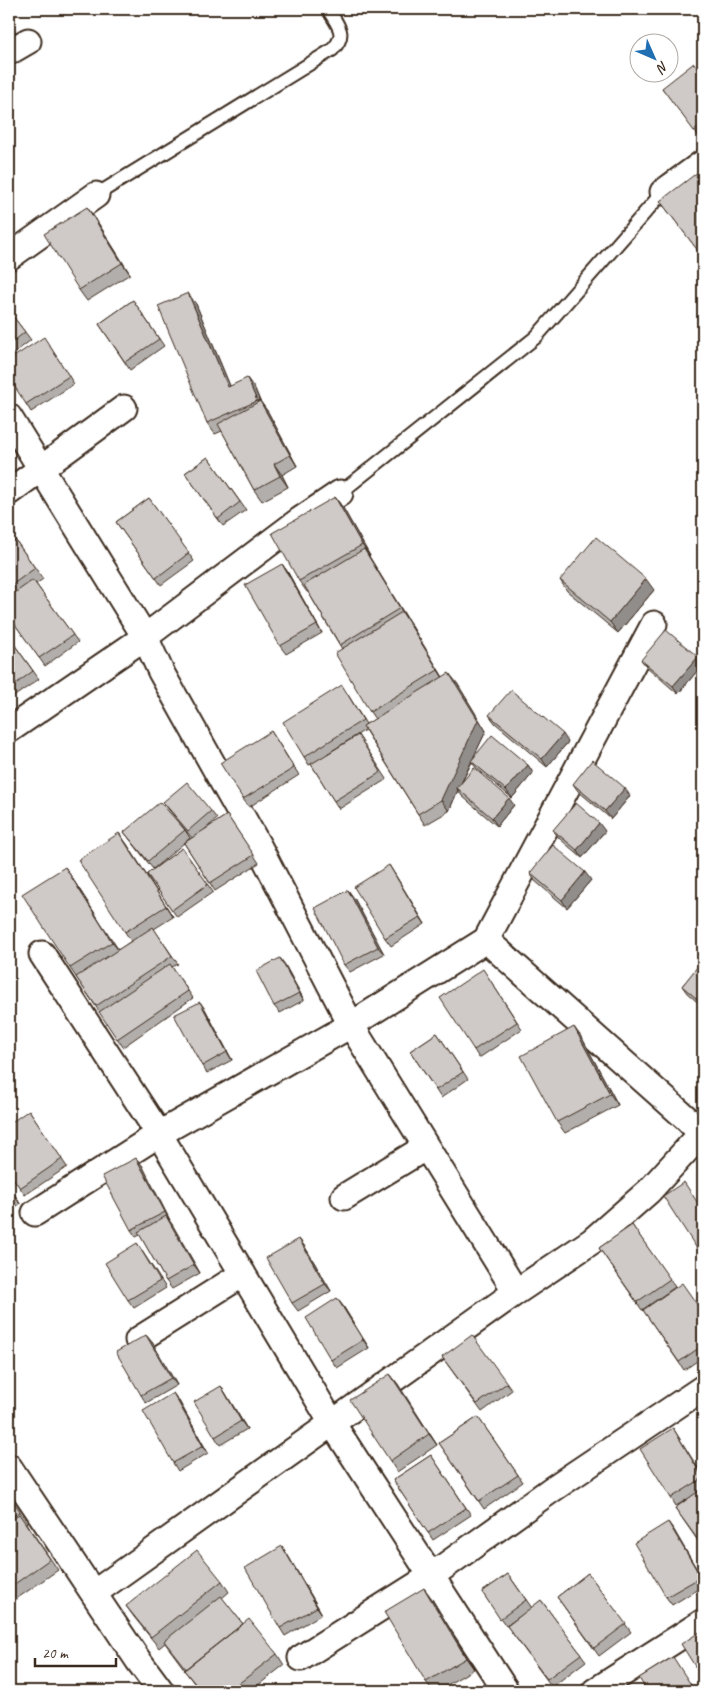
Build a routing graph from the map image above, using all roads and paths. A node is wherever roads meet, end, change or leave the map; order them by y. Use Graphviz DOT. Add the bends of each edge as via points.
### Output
graph roads {
  1 [pos="328,9"];
  2 [pos="703,163"];
  3 [pos="663,192"];
  4 [pos="96,195"];
  5 [pos="9,256"];
  6 [pos="124,408"];
  7 [pos="9,417"];
  8 [pos="41,469"];
  9 [pos="9,492"];
  10 [pos="340,493"];
  11 [pos="654,624"];
  12 [pos="145,637"];
  13 [pos="9,730"];
  14 [pos="486,940"];
  15 [pos="42,954"];
  16 [pos="351,1025"];
  17 [pos="159,1134"];
  18 [pos="703,1134"];
  19 [pos="426,1147"];
  20 [pos="344,1197"];
  21 [pos="35,1213"];
  22 [pos="243,1274"];
  23 [pos="516,1292"];
  24 [pos="138,1340"];
  25 [pos="703,1388"];
  26 [pos="332,1423"];
  27 [pos="9,1467"];
  28 [pos="431,1576"];
  29 [pos="94,1593"];
  30 [pos="703,1622"];
  31 [pos="301,1658"];
  32 [pos="161,1691"];
  33 [pos="506,1691"];
  34 [pos="595,1691"];
  1 -- 4 [label="lane" via="341,31 340,42 332,50"];
  2 -- 3 [label="street"];
  3 -- 10 [label="lane" via="536,337"];
  4 -- 5 [label="street"];
  6 -- 8 [label="street"];
  7 -- 8 [label="street"];
  8 -- 9 [label="street"];
  8 -- 12 [label="street"];
  10 -- 12 [label="street"];
  11 -- 14 [label="street"];
  12 -- 13 [label="street"];
  12 -- 16 [label="street"];
  14 -- 16 [label="street"];
  14 -- 18 [label="street"];
  15 -- 17 [label="street"];
  16 -- 17 [label="street"];
  16 -- 19 [label="street"];
  17 -- 21 [label="street"];
  17 -- 22 [label="street"];
  18 -- 23 [label="street" via="649,1191 592,1241"];
  19 -- 20 [label="street"];
  19 -- 23 [label="street"];
  22 -- 24 [label="street"];
  22 -- 26 [label="street"];
  23 -- 26 [label="street"];
  25 -- 28 [label="street" via="551,1490"];
  26 -- 28 [label="street"];
  26 -- 29 [label="street"];
  27 -- 29 [label="street"];
  28 -- 31 [label="street"];
  28 -- 33 [label="street"];
  29 -- 32 [label="street"];
  30 -- 34 [label="street"];
}
